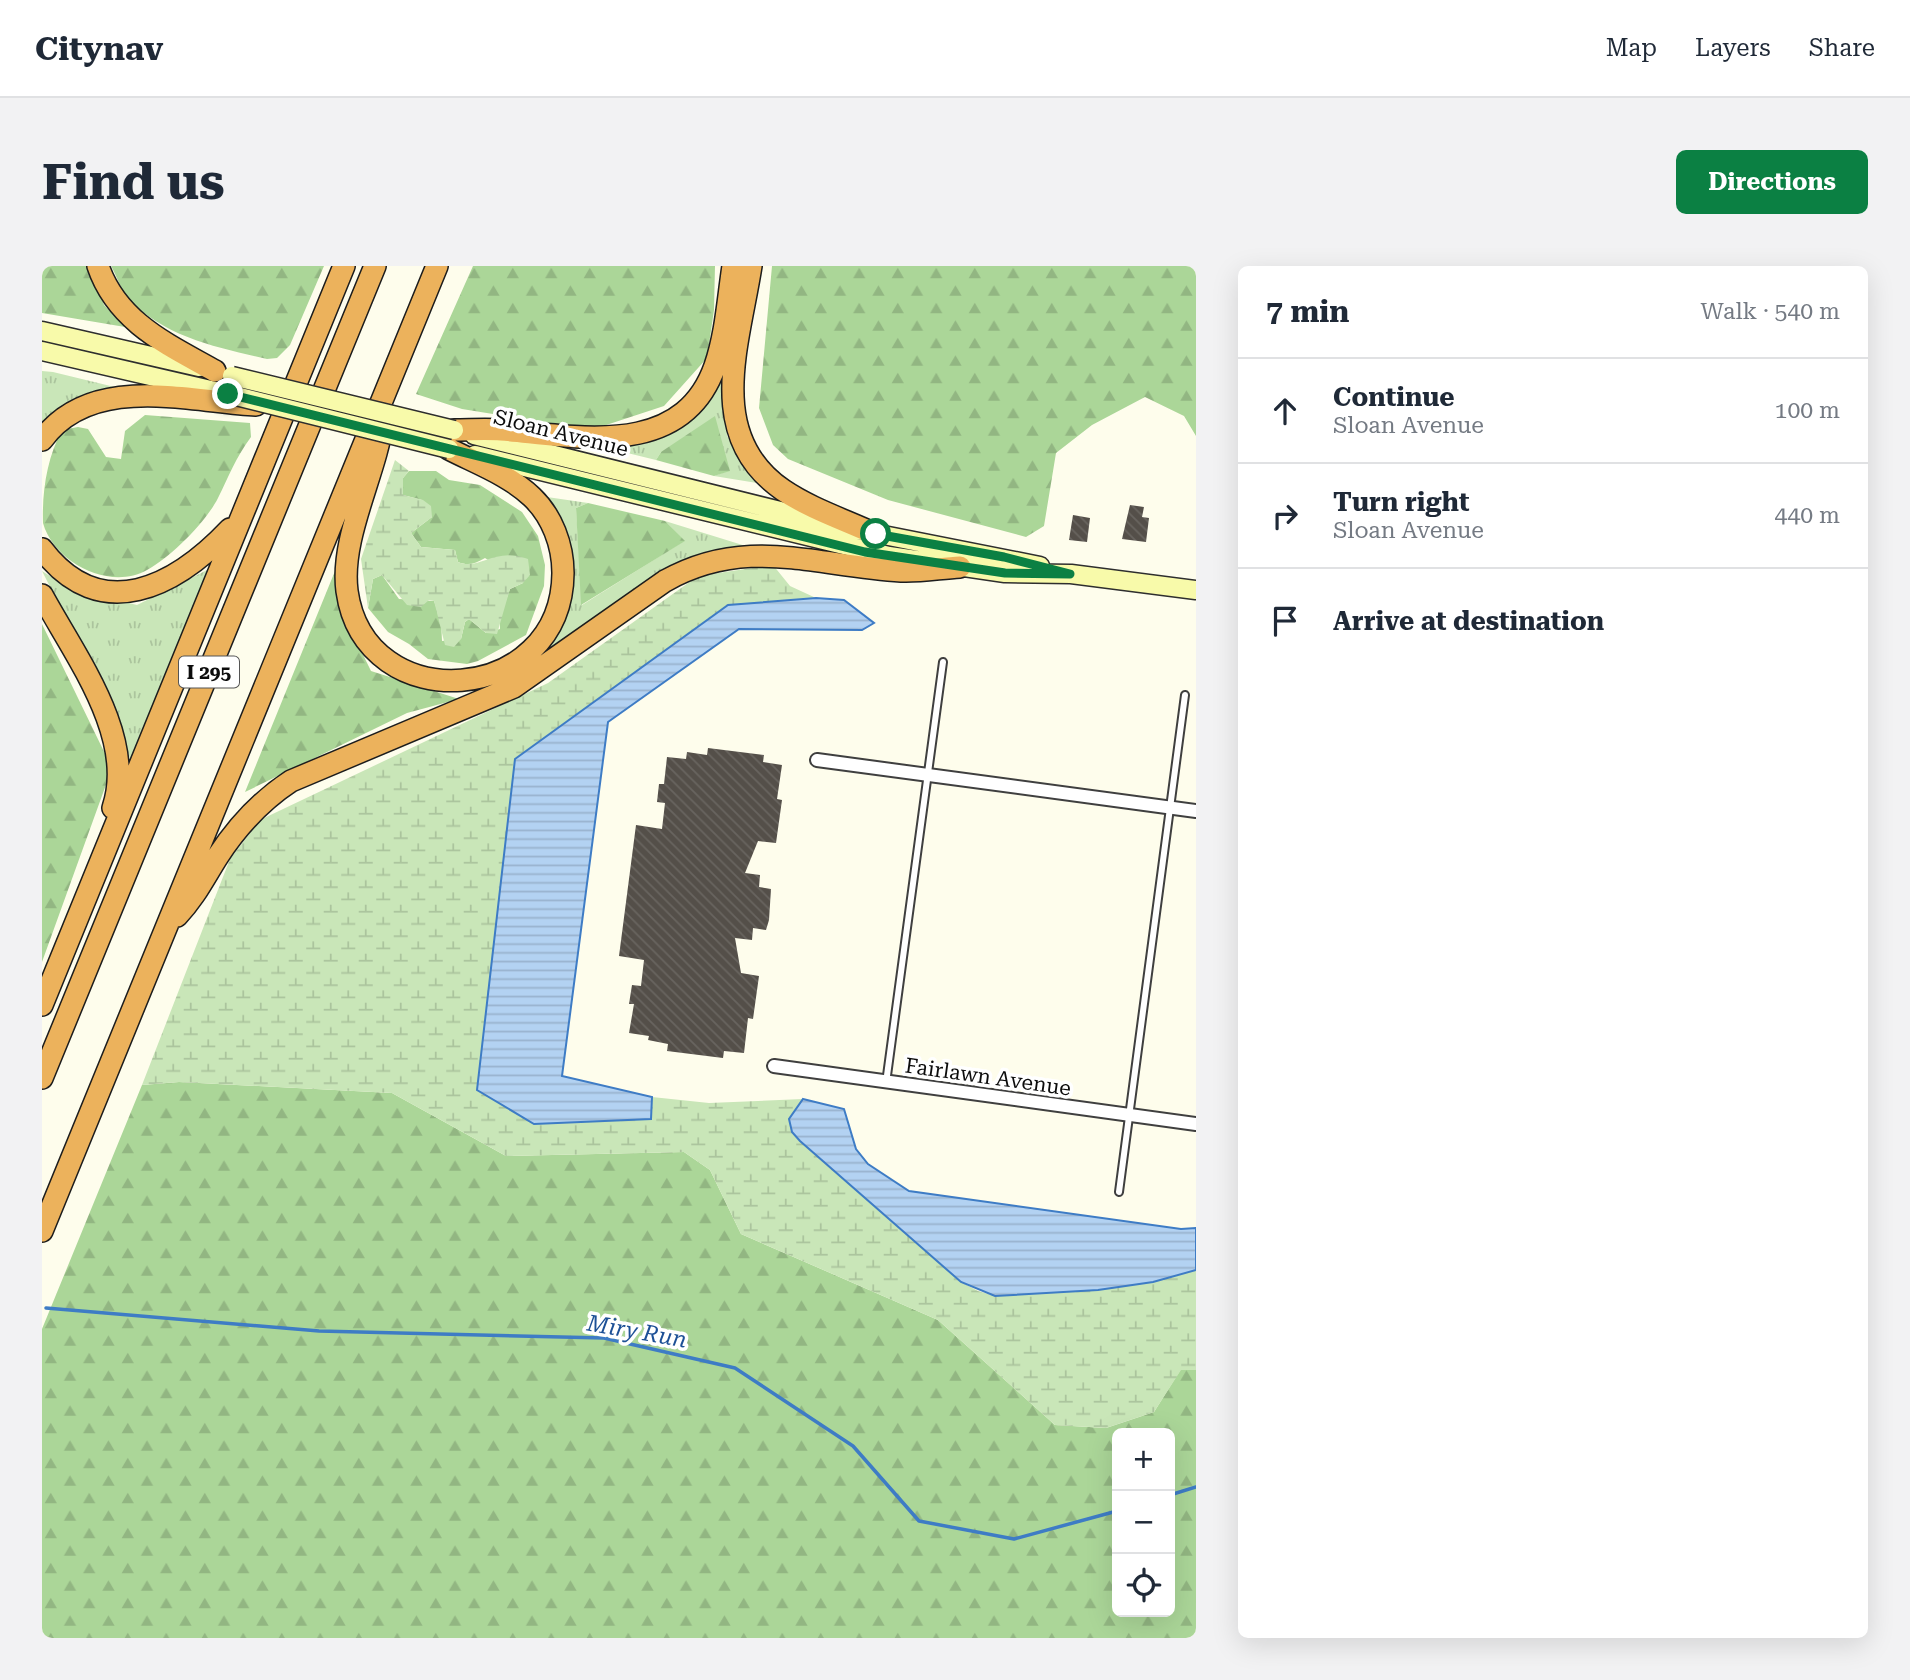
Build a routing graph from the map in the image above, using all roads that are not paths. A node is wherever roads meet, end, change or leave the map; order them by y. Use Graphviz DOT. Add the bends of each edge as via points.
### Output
graph roads {
  1 [pos="98,266"];
  2 [pos="344,266"];
  3 [pos="375,266"];
  4 [pos="437,266"];
  5 [pos="733,266"];
  6 [pos="751,266"];
  7 [pos="42,331"];
  8 [pos="42,351"];
  9 [pos="224,373"];
  10 [pos="388,389"];
  11 [pos="227,398"];
  12 [pos="274,406"];
  13 [pos="451,439"];
  14 [pos="42,440"];
  15 [pos="238,520"];
  16 [pos="876,534"];
  17 [pos="42,549"];
  18 [pos="960,567"];
  19 [pos="1070,574"];
  20 [pos="1196,590"];
  21 [pos="42,595"];
  22 [pos="943,662"];
  23 [pos="1185,695"];
  24 [pos="817,760"];
  25 [pos="927,775"];
  26 [pos="1170,808"];
  27 [pos="1196,811"];
  28 [pos="84,898"];
  29 [pos="167,928"];
  30 [pos="42,1005"];
  31 [pos="775,1066"];
  32 [pos="42,1078"];
  33 [pos="886,1083"];
  34 [pos="1129,1115"];
  35 [pos="1196,1124"];
  36 [pos="1119,1192"];
  37 [pos="42,1231"];
  1 -- 9 [label="highway" via="109,292 134,321"];
  2 -- 15 [label="highway"];
  3 -- 32 [label="highway, I 295"];
  4 -- 10 [label="highway, I 295"];
  5 -- 13 [label="highway" via="715,366 695,401 673,419 609,439 500,430"];
  6 -- 16 [label="highway" via="732,396 739,439 759,469 781,489"];
  7 -- 9 [label="main road, Sloan Avenue"];
  8 -- 11 [label="main road"];
  9 -- 13 [label="main road, Sloan Avenue, bridge"];
  10 -- 13 [label="highway" via="379,452 351,545 346,579 349,598 365,635 391,662 417,676 458,682 505,670 539,642 559,603 563,571 555,533 534,499"];
  10 -- 29 [label="highway, I 295"];
  11 -- 12 [label="highway, bridge"];
  11 -- 14 [label="highway" via="105,399 69,413"];
  12 -- 13 [label="main road, Sloan Avenue, bridge"];
  13 -- 16 [label="main road, Sloan Avenue"];
  13 -- 18 [label="main road, Sloan Avenue" via="865,552"];
  15 -- 17 [label="highway" via="188,569 140,590 109,590 82,583"];
  15 -- 28 [label="highway"];
  16 -- 19 [label="main road, Sloan Avenue"];
  18 -- 19 [label="main road, Sloan Avenue"];
  18 -- 29 [label="highway" via="902,571 750,554 690,568 514,687 315,768 279,788 234,834 198,893"];
  19 -- 20 [label="main road, Sloan Avenue"];
  21 -- 28 [label="highway" via="103,709 118,751 119,789"];
  22 -- 25 [label="lane"];
  23 -- 26 [label="lane"];
  24 -- 25 [label="street"];
  25 -- 26 [label="street"];
  25 -- 33 [label="lane"];
  26 -- 27 [label="street"];
  26 -- 34 [label="lane"];
  28 -- 30 [label="highway"];
  29 -- 37 [label="highway, I 295"];
  31 -- 33 [label="street, Fairlawn Avenue"];
  33 -- 34 [label="street, Fairlawn Avenue"];
  34 -- 35 [label="street, Fairlawn Avenue"];
  34 -- 36 [label="lane"];
}
